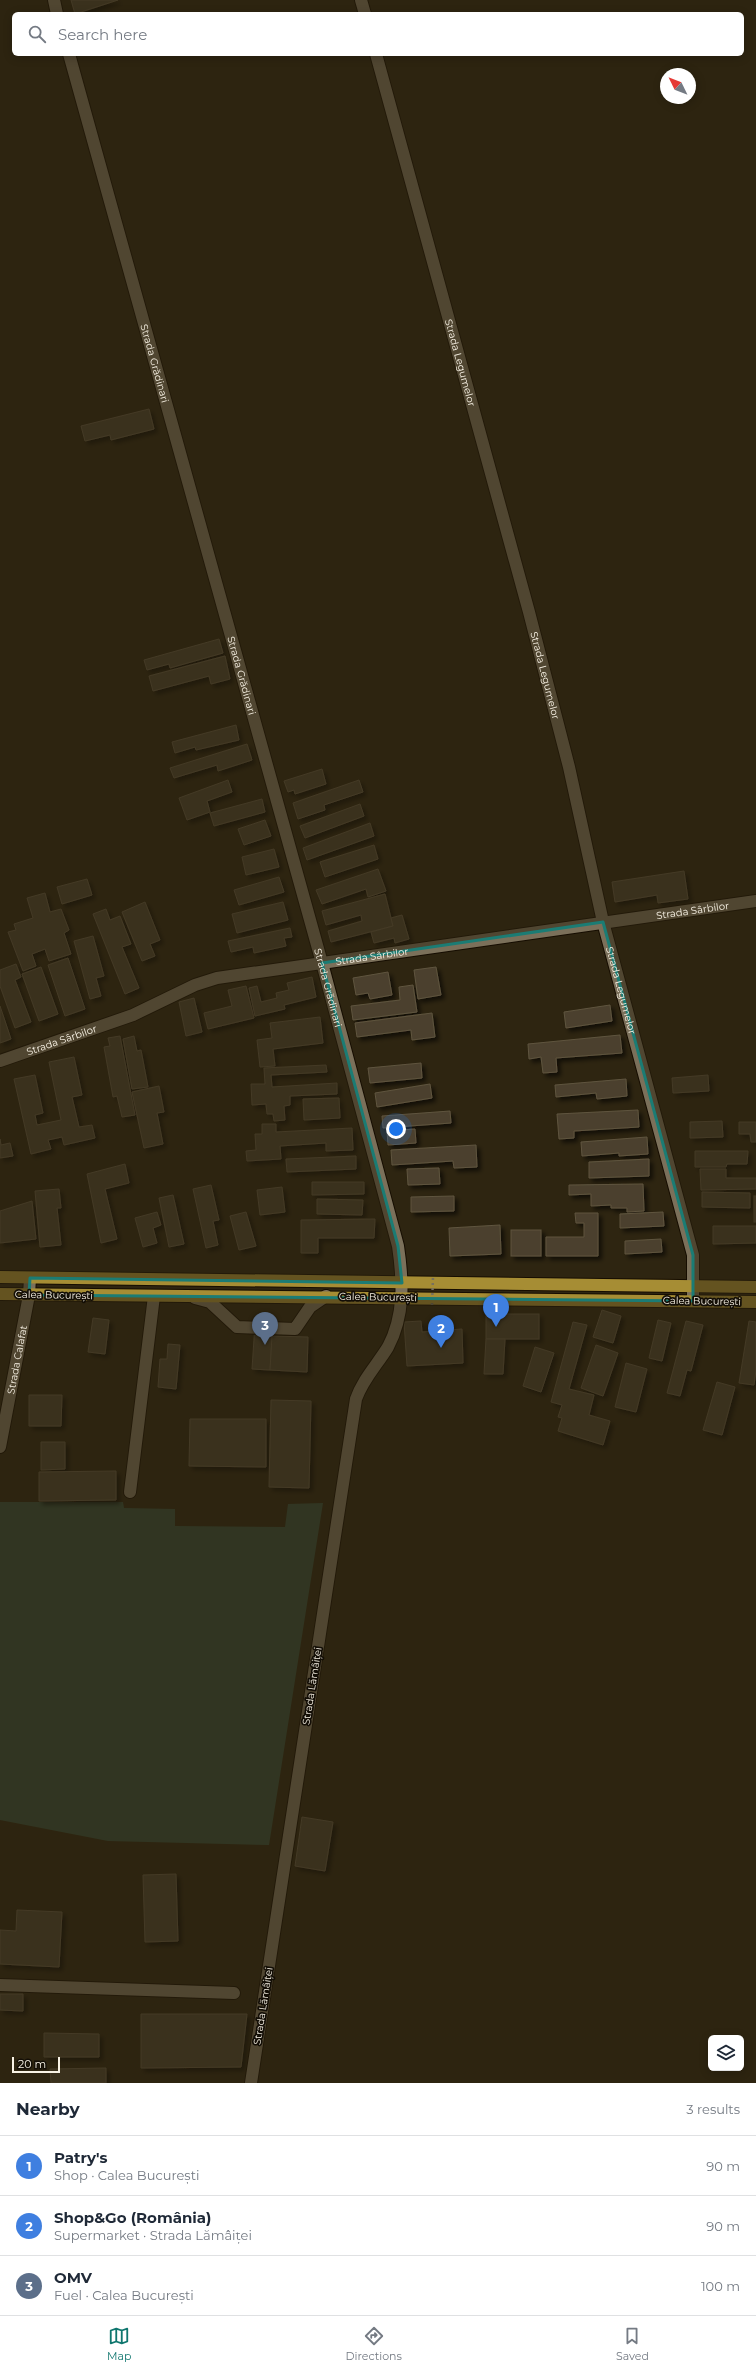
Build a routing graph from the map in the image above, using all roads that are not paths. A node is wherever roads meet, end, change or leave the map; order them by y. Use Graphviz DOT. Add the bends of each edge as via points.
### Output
graph roads {
  1 [pos="54,0"];
  2 [pos="361,0"];
  3 [pos="57,12"];
  4 [pos="364,12"];
  5 [pos="70,56"];
  6 [pos="377,56"];
  7 [pos="756,901"];
  8 [pos="603,922"];
  9 [pos="322,963"];
  10 [pos="0,1061"];
  11 [pos="0,1277"];
  12 [pos="30,1278"];
  13 [pos="402,1283"];
  14 [pos="694,1286"];
  15 [pos="756,1287"];
  16 [pos="0,1294"];
  17 [pos="29,1295"];
  18 [pos="154,1296"];
  19 [pos="190,1296"];
  20 [pos="326,1296"];
  21 [pos="402,1299"];
  22 [pos="694,1301"];
  23 [pos="756,1302"];
  24 [pos="0,1447"];
  25 [pos="130,1492"];
  26 [pos="0,1985"];
  27 [pos="234,1993"];
  28 [pos="251,2083"];
  1 -- 3 [label="street"];
  2 -- 4 [label="street"];
  5 -- 9 [label="street, Strada Grădinari"];
  6 -- 8 [label="street, Strada Legumelor" via="531,619 569,768"];
  7 -- 8 [label="street, Strada Sârbilor"];
  8 -- 9 [label="street, Strada Sârbilor"];
  8 -- 14 [label="street, Strada Legumelor" via="693,1255"];
  9 -- 10 [label="street, Strada Sârbilor" via="210,980 174,994 133,1015"];
  9 -- 13 [label="street, Strada Grădinari" via="398,1246"];
  11 -- 12 [label="main road, Calea București"];
  12 -- 13 [label="main road, Calea București"];
  12 -- 17 [label="street, Strada Calafat"];
  13 -- 14 [label="main road, Calea București"];
  13 -- 21 [label="street, Strada Grădinari"];
  14 -- 15 [label="main road, Calea București"];
  14 -- 22 [label="street, Strada Legumelor"];
  16 -- 17 [label="main road, Calea București"];
  17 -- 18 [label="main road, Calea București"];
  17 -- 24 [label="street, Strada Calafat"];
  18 -- 19 [label="main road, Calea București"];
  18 -- 25 [label="street"];
  19 -- 20 [label="main road, Calea București"];
  19 -- 20 [label="street" via="210,1302 237,1327 295,1329 310,1307"];
  20 -- 21 [label="main road, Calea București"];
  21 -- 22 [label="main road, Calea București"];
  21 -- 28 [label="street, Strada Lămâiței" via="400,1314 390,1342 362,1383 356,1399"];
  22 -- 23 [label="main road, Calea București"];
  26 -- 27 [label="street"];
}
